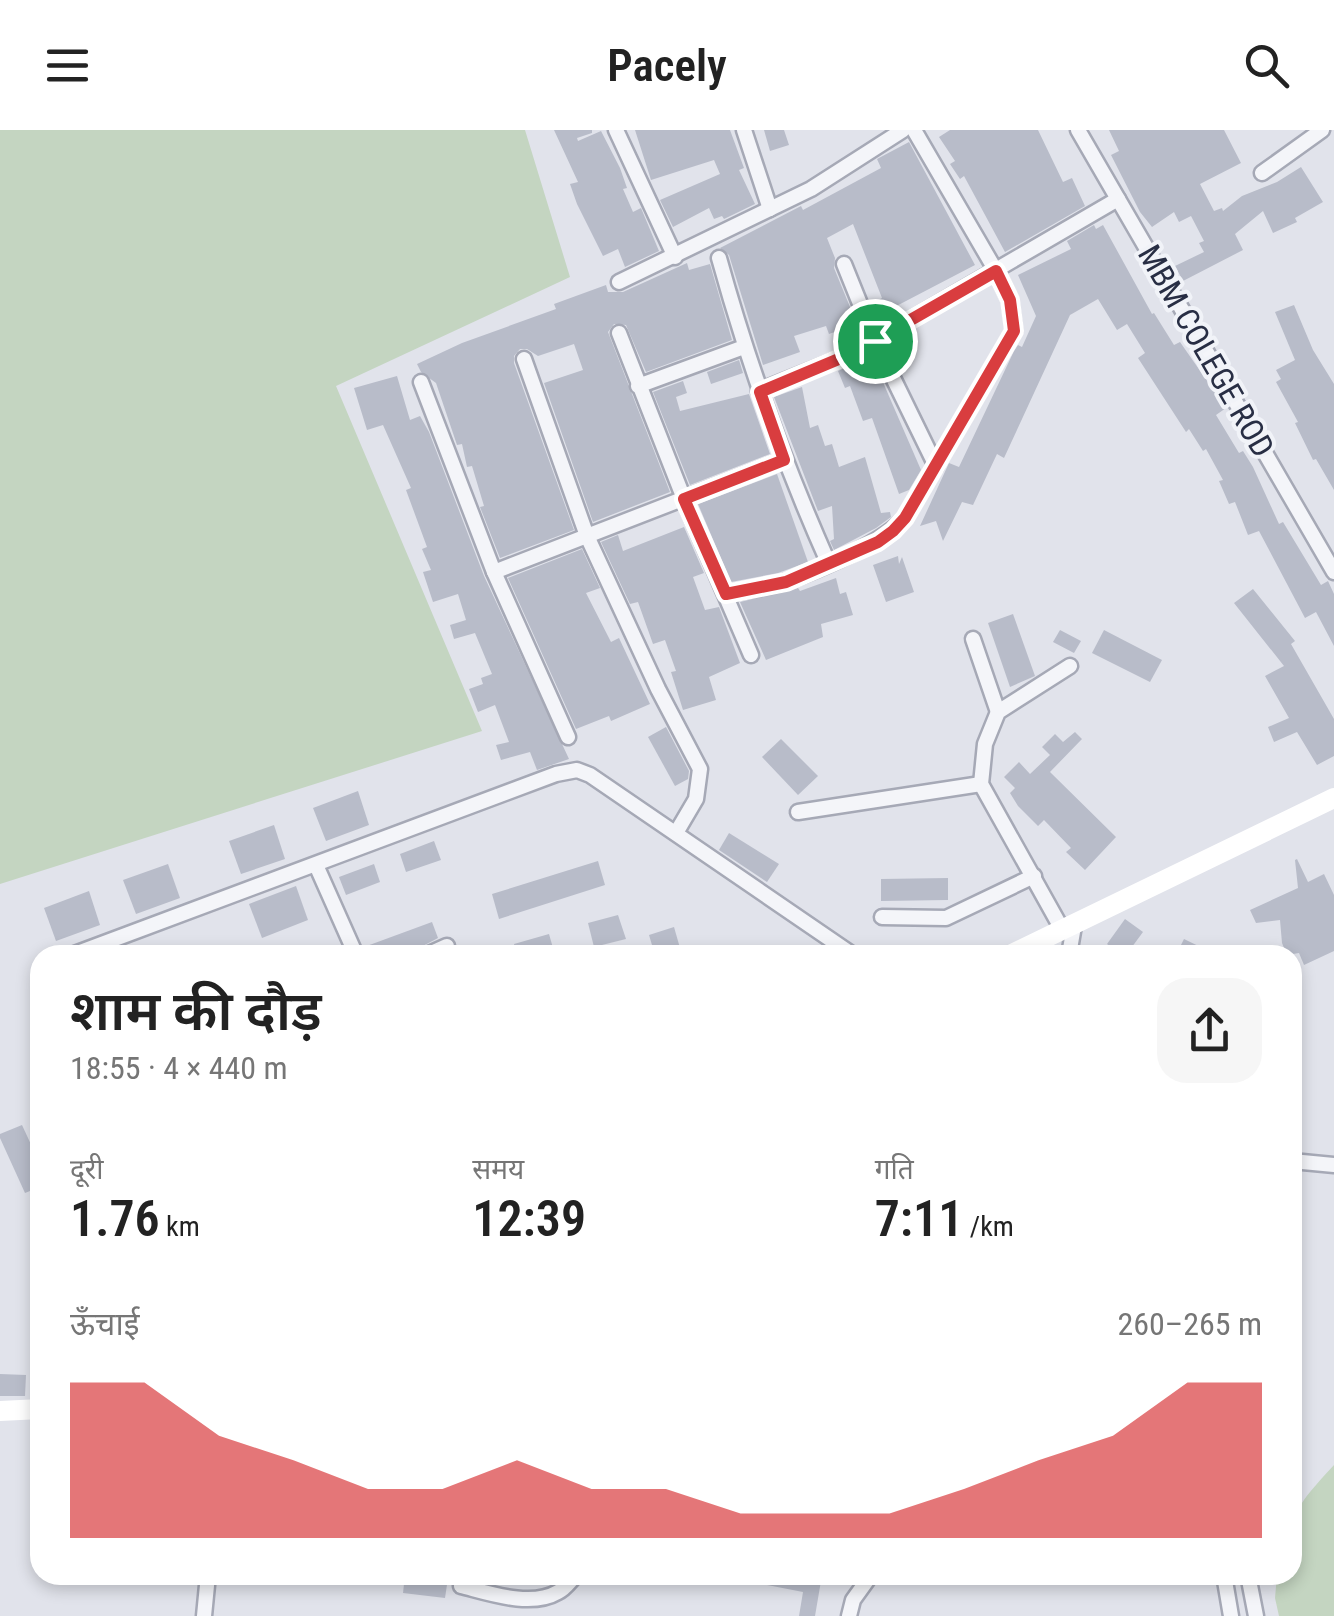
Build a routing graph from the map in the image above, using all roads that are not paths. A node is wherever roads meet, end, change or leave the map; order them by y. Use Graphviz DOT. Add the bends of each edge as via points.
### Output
graph roads {
  1 [pos="616,130"];
  2 [pos="744,130"];
  3 [pos="903,130"];
  4 [pos="914,130"];
  5 [pos="1078,130"];
  6 [pos="1322,130"];
  7 [pos="1262,172"];
  8 [pos="1118,199"];
  9 [pos="770,209"];
  10 [pos="675,257"];
  11 [pos="718,258"];
  12 [pos="844,264"];
  13 [pos="996,271"];
  14 [pos="619,282"];
  15 [pos="619,333"];
  16 [pos="875,341"];
  17 [pos="744,347"];
  18 [pos="524,359"];
  19 [pos="420,382"];
  20 [pos="638,386"];
  21 [pos="760,392"];
  22 [pos="784,460"];
  23 [pos="936,466"];
  24 [pos="684,499"];
  25 [pos="587,536"];
  26 [pos="828,562"];
  27 [pos="494,572"];
  28 [pos="1334,572"];
  29 [pos="726,594"];
  30 [pos="973,639"];
  31 [pos="751,654"];
  32 [pos="1070,666"];
  33 [pos="998,712"];
  34 [pos="568,737"];
  35 [pos="982,784"];
  36 [pos="1334,798"];
  37 [pos="798,812"];
  38 [pos="676,834"];
  39 [pos="316,865"];
  40 [pos="1034,876"];
  41 [pos="882,916"];
  42 [pos="1068,929"];
  43 [pos="99,945"];
  44 [pos="352,945"];
  45 [pos="839,945"];
  46 [pos="1032,945"];
  47 [pos="1069,945"];
  48 [pos="1302,1162"];
  49 [pos="1334,1166"];
  50 [pos="30,1410"];
  51 [pos="0,1411"];
  52 [pos="207,1585"];
  53 [pos="566,1585"];
  54 [pos="864,1585"];
  55 [pos="1226,1585"];
  56 [pos="1250,1585"];
  57 [pos="461,1586"];
  58 [pos="204,1616"];
  59 [pos="849,1616"];
  60 [pos="1231,1616"];
  61 [pos="1256,1616"];
  1 -- 10 [label="street"];
  2 -- 9 [label="street"];
  3 -- 9 [label="street"];
  4 -- 13 [label="street"];
  5 -- 8 [label="street, MBM COLEGE ROD"];
  6 -- 7 [label="street"];
  8 -- 13 [label="street"];
  8 -- 28 [label="street, MBM COLEGE ROD"];
  9 -- 10 [label="street"];
  10 -- 14 [label="street"];
  11 -- 17 [label="street"];
  12 -- 16 [label="street"];
  13 -- 16 [label="street"];
  13 -- 23 [label="street" via="1010,300 1014,331"];
  15 -- 20 [label="street"];
  16 -- 21 [label="street"];
  16 -- 23 [label="street"];
  17 -- 20 [label="street"];
  17 -- 21 [label="street"];
  18 -- 25 [label="street"];
  19 -- 27 [label="street"];
  20 -- 24 [label="street"];
  21 -- 22 [label="street"];
  22 -- 24 [label="street"];
  22 -- 26 [label="street"];
  23 -- 26 [label="street" via="893,531"];
  24 -- 25 [label="street"];
  24 -- 29 [label="street"];
  25 -- 27 [label="street"];
  25 -- 38 [label="street" via="700,769 696,798"];
  26 -- 29 [label="street" via="786,582"];
  27 -- 34 [label="street"];
  29 -- 31 [label="street"];
  30 -- 33 [label="street"];
  32 -- 33 [label="street"];
  33 -- 35 [label="street" via="985,744"];
  35 -- 37 [label="street"];
  35 -- 40 [label="street"];
  36 -- 42 [label="street"];
  38 -- 39 [label="street" via="578,770"];
  38 -- 45 [label="street"];
  39 -- 43 [label="street"];
  39 -- 44 [label="street"];
  40 -- 41 [label="street" via="946,918"];
  40 -- 42 [label="street"];
  42 -- 46 [label="street"];
  42 -- 47 [label="street"];
  48 -- 49 [label="street"];
  50 -- 51 [label="street"];
  52 -- 58 [label="street"];
  53 -- 57 [label="street" via="557,1594 514,1598"];
  54 -- 59 [label="street"];
  55 -- 60 [label="street"];
  56 -- 61 [label="street"];
}
